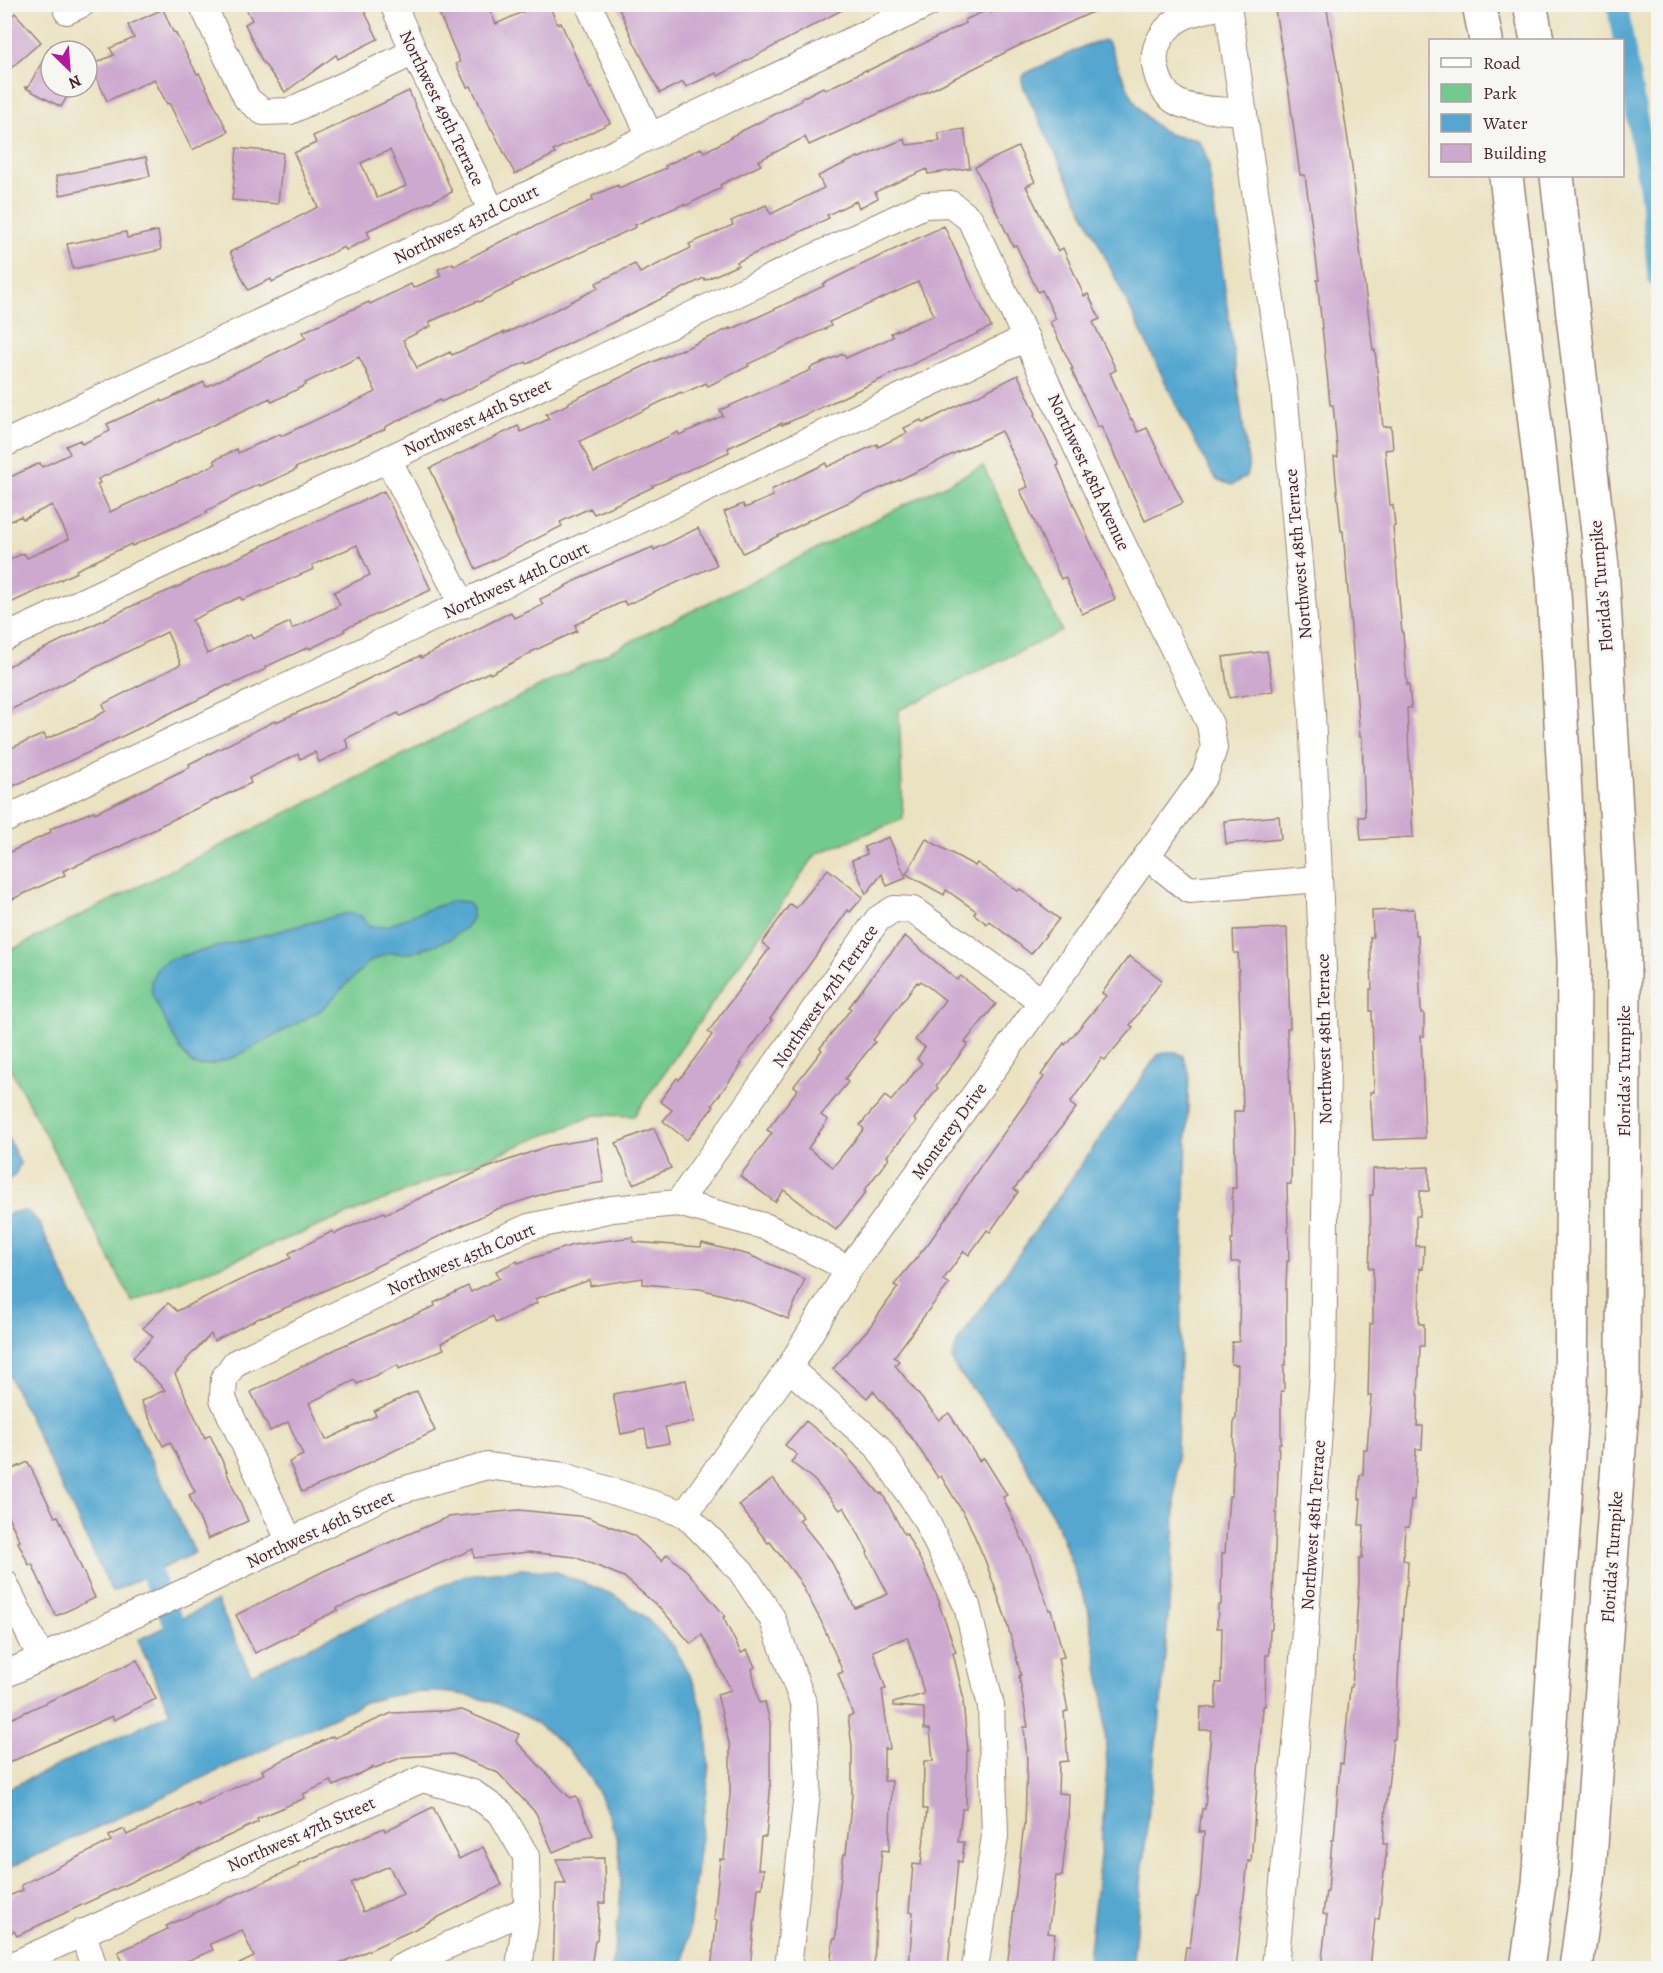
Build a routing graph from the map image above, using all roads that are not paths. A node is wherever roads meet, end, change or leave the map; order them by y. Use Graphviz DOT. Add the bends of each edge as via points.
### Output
graph roads {
  1 [pos="202,4"];
  2 [pos="393,4"];
  3 [pos="591,4"];
  4 [pos="928,4"];
  5 [pos="1479,4"];
  6 [pos="1530,4"];
  7 [pos="1486,39"];
  8 [pos="1537,39"];
  9 [pos="414,52"];
  10 [pos="1244,112"];
  11 [pos="650,136"];
  12 [pos="1506,177"];
  13 [pos="1557,177"];
  14 [pos="951,204"];
  15 [pos="492,211"];
  16 [pos="1026,338"];
  17 [pos="4,444"];
  18 [pos="388,459"];
  19 [pos="463,605"];
  20 [pos="4,638"];
  21 [pos="1214,748"];
  22 [pos="4,820"];
  23 [pos="1147,856"];
  24 [pos="1318,879"];
  25 [pos="1043,1002"];
  26 [pos="678,1203"];
  27 [pos="849,1269"];
  28 [pos="789,1368"];
  29 [pos="685,1514"];
  30 [pos="290,1542"];
  31 [pos="4,1582"];
  32 [pos="41,1658"];
  33 [pos="4,1675"];
  34 [pos="527,1909"];
  35 [pos="83,1932"];
  36 [pos="6,1968"];
  37 [pos="94,1968"];
  38 [pos="399,1968"];
  39 [pos="519,1968"];
  40 [pos="788,1968"];
  41 [pos="975,1968"];
  42 [pos="1275,1968"];
  43 [pos="1527,1968"];
  44 [pos="1576,1968"];
  1 -- 9 [label="street" via="247,99 263,112 290,111"];
  2 -- 9 [label="street, Northwest 49th Terrace"];
  3 -- 11 [label="street"];
  4 -- 11 [label="street, Northwest 43rd Court"];
  5 -- 7 [label="highway"];
  6 -- 8 [label="highway"];
  9 -- 15 [label="street, Northwest 49th Terrace"];
  10 -- 10 [label="street, Northwest 48th Terrace" via="1228,6 1188,15 1174,23 1155,48 1154,61 1161,86 1168,95 1189,106"];
  10 -- 24 [label="street, Northwest 48th Terrace" via="1284,389 1312,713"];
  11 -- 15 [label="street, Northwest 43rd Court"];
  12 -- 43 [label="highway" via="1553,575 1574,960 1571,1411 1539,1884"];
  13 -- 44 [label="highway, Florida's Turnpike" via="1602,567 1624,949 1623,1393 1589,1873"];
  14 -- 16 [label="street, Northwest 48th Avenue" via="970,219"];
  14 -- 18 [label="street, Northwest 44th Street" via="924,205"];
  15 -- 17 [label="street, Northwest 43rd Court"];
  16 -- 19 [label="street, Northwest 44th Court"];
  16 -- 21 [label="street, Northwest 48th Avenue" via="1210,724"];
  18 -- 19 [label="street"];
  18 -- 20 [label="street, Northwest 44th Street"];
  19 -- 22 [label="street, Northwest 44th Court"];
  21 -- 23 [label="street, Monterey Drive" via="1205,775"];
  23 -- 24 [label="street" via="1189,890"];
  23 -- 25 [label="street, Monterey Drive"];
  24 -- 42 [label="street, Northwest 48th Terrace" via="1327,1065 1323,1373 1300,1701"];
  25 -- 26 [label="street, Northwest 47th Terrace" via="914,910 894,909 878,919"];
  25 -- 27 [label="street, Monterey Drive"];
  26 -- 27 [label="street, Northwest 45th Court" via="766,1227"];
  26 -- 30 [label="street, Northwest 45th Court" via="612,1209 530,1227 235,1363 224,1378 223,1399"];
  27 -- 28 [label="street, Monterey Drive"];
  28 -- 29 [label="street, Monterey Drive"];
  28 -- 41 [label="street" via="877,1446 925,1518 967,1606 991,1706 995,1836"];
  29 -- 30 [label="street, Northwest 46th Street" via="564,1476 487,1466 388,1494"];
  29 -- 40 [label="street" via="741,1571 772,1618 804,1705 808,1784"];
  30 -- 32 [label="street, Northwest 46th Street"];
  31 -- 32 [label="street"];
  32 -- 33 [label="street, Northwest 46th Street"];
  34 -- 35 [label="street, Northwest 47th Street" via="526,1856 501,1812 473,1793 422,1779"];
  34 -- 38 [label="street"];
  34 -- 39 [label="street, Northwest 47th Street"];
  35 -- 36 [label="street, Northwest 47th Street"];
  35 -- 37 [label="street"];
}
